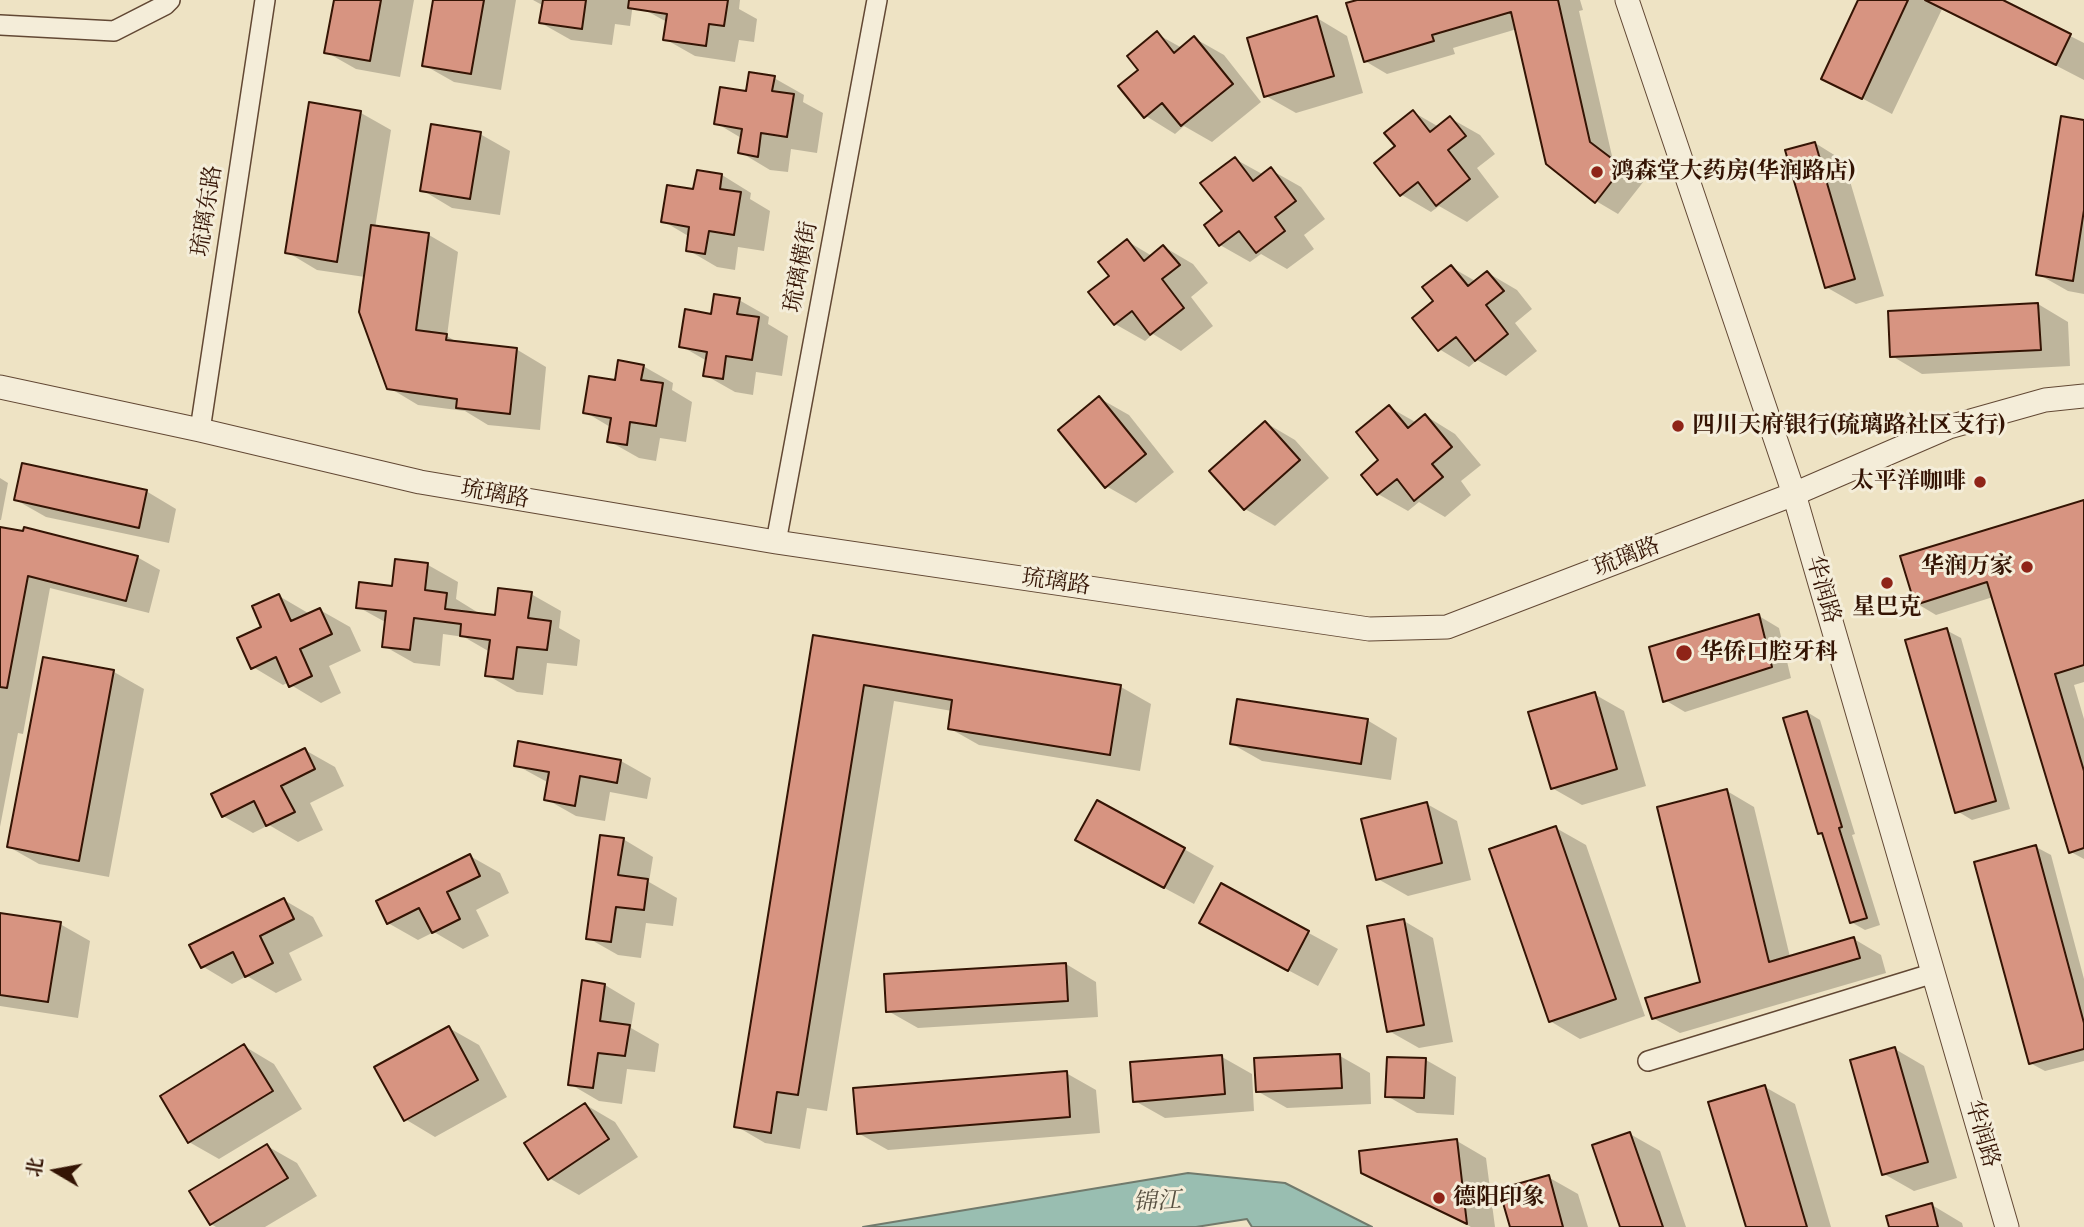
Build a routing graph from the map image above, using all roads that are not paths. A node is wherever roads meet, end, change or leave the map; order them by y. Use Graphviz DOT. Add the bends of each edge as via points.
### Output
graph roads {
  1 [pos="170,0"];
  2 [pos="265,0"];
  3 [pos="877,0"];
  4 [pos="1627,0"];
  5 [pos="0,25"];
  6 [pos="0,387"];
  7 [pos="2084,396"];
  8 [pos="200,430"];
  9 [pos="1794,494"];
  10 [pos="776,542"];
  11 [pos="1934,973"];
  12 [pos="1648,1061"];
  13 [pos="2007,1227"];
  1 -- 5 [label="street" via="114,31"];
  2 -- 8 [label="street, 琉璃东路"];
  3 -- 10 [label="street, 琉璃横街"];
  4 -- 9 [label="street, 华润路"];
  6 -- 8 [label="street, 琉璃路"];
  7 -- 9 [label="street, 琉璃路" via="2045,400 1949,427"];
  8 -- 10 [label="street, 琉璃路" via="420,482"];
  9 -- 10 [label="street, 琉璃路" via="1447,627 1369,629"];
  9 -- 11 [label="street, 华润路"];
  11 -- 12 [label="street"];
  11 -- 13 [label="street, 华润路"];
}
